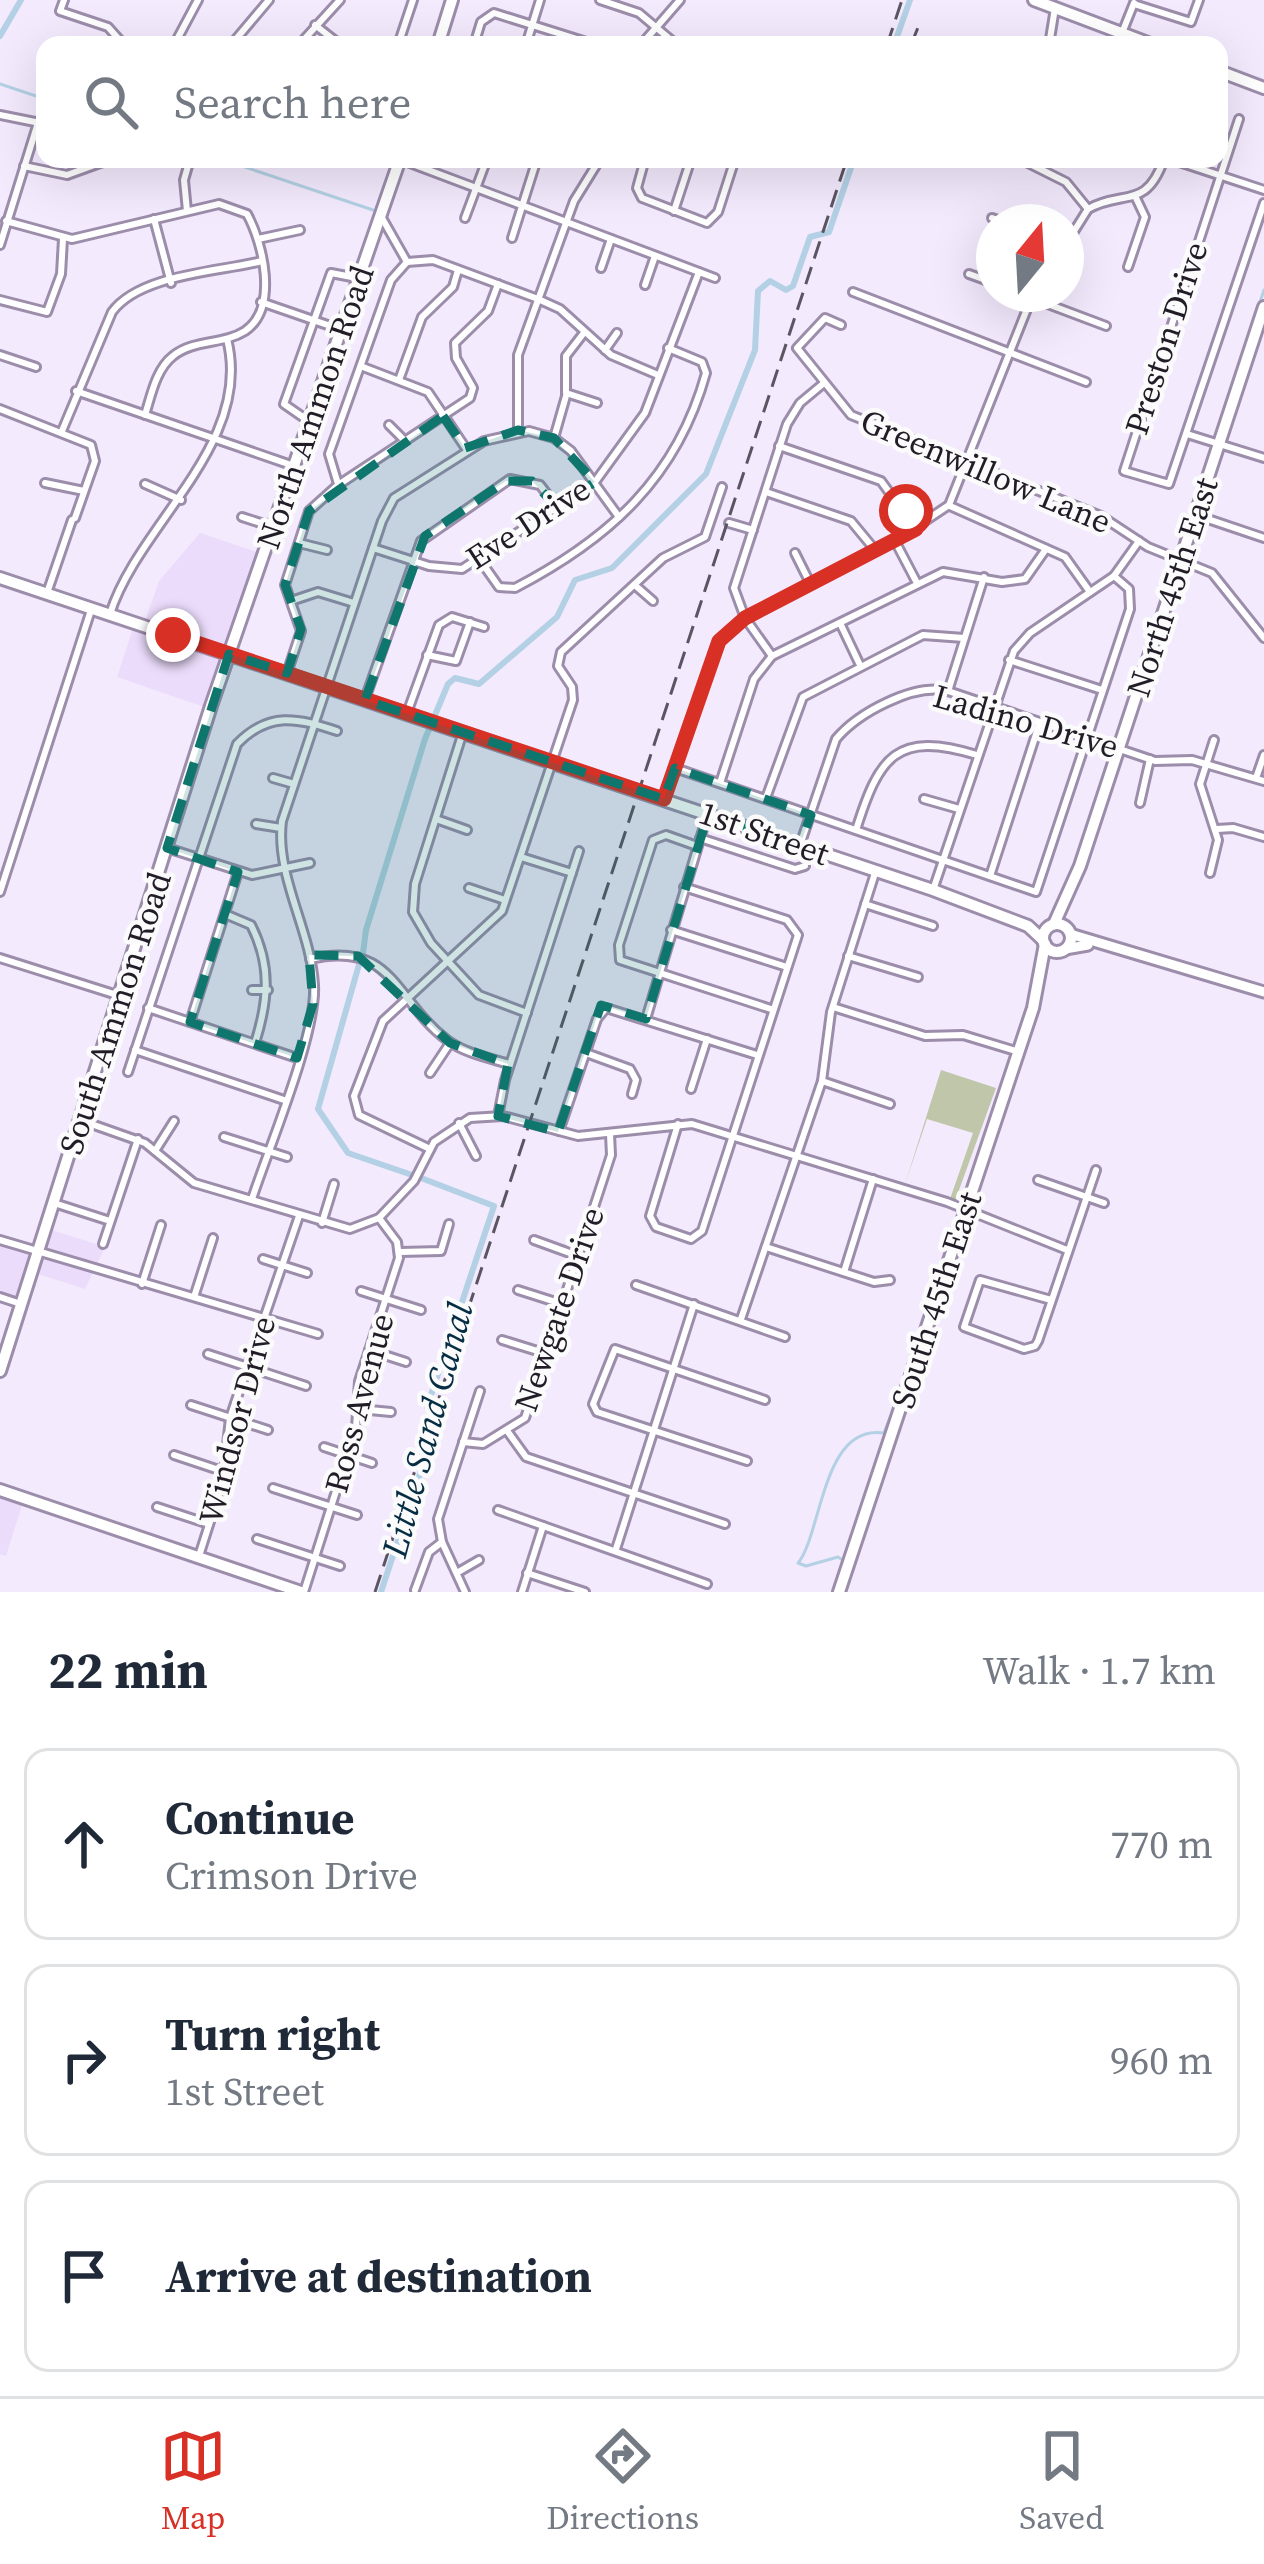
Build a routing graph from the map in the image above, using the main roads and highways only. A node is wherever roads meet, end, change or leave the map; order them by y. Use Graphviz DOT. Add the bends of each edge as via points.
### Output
graph roads {
  1 [pos="452,0"];
  2 [pos="1034,0"];
  3 [pos="441,36"];
  4 [pos="1130,36"];
  5 [pos="1228,74"];
  6 [pos="1264,88"];
  7 [pos="397,168"];
  8 [pos="1264,308"];
  9 [pos="0,578"];
  10 [pos="229,654"];
  11 [pos="1080,866"];
  12 [pos="982,907"];
  13 [pos="1052,925"];
  14 [pos="1069,932"];
  15 [pos="1044,942"];
  16 [pos="1064,950"];
  17 [pos="1033,1008"];
  18 [pos="4,1346"];
  19 [pos="0,1371"];
  20 [pos="0,1490"];
  21 [pos="302,1592"];
  22 [pos="839,1592"];
  1 -- 3 [label="main road"];
  2 -- 4 [label="main road"];
  5 -- 6 [label="main road"];
  7 -- 10 [label="main road, North Ammon Road"];
  8 -- 11 [label="main road, North 45th East"];
  9 -- 10 [label="main road, 1st Street"];
  10 -- 12 [label="main road, 1st Street"];
  10 -- 18 [label="main road, South Ammon Road"];
  11 -- 13 [label="main road, North 45th East"];
  11 -- 14 [label="main road, North 45th East"];
  12 -- 13 [label="main road"];
  12 -- 15 [label="main road" via="1034,929"];
  13 -- 14 [label="main road"];
  13 -- 15 [label="main road, North 45th East"];
  14 -- 16 [label="main road, North 45th East"];
  15 -- 16 [label="main road"];
  15 -- 17 [label="main road, South 45th East"];
  16 -- 17 [label="main road, South 45th East"];
  17 -- 22 [label="main road, South 45th East"];
  18 -- 19 [label="main road, South Ammon Road"];
  20 -- 21 [label="main road"];
}
